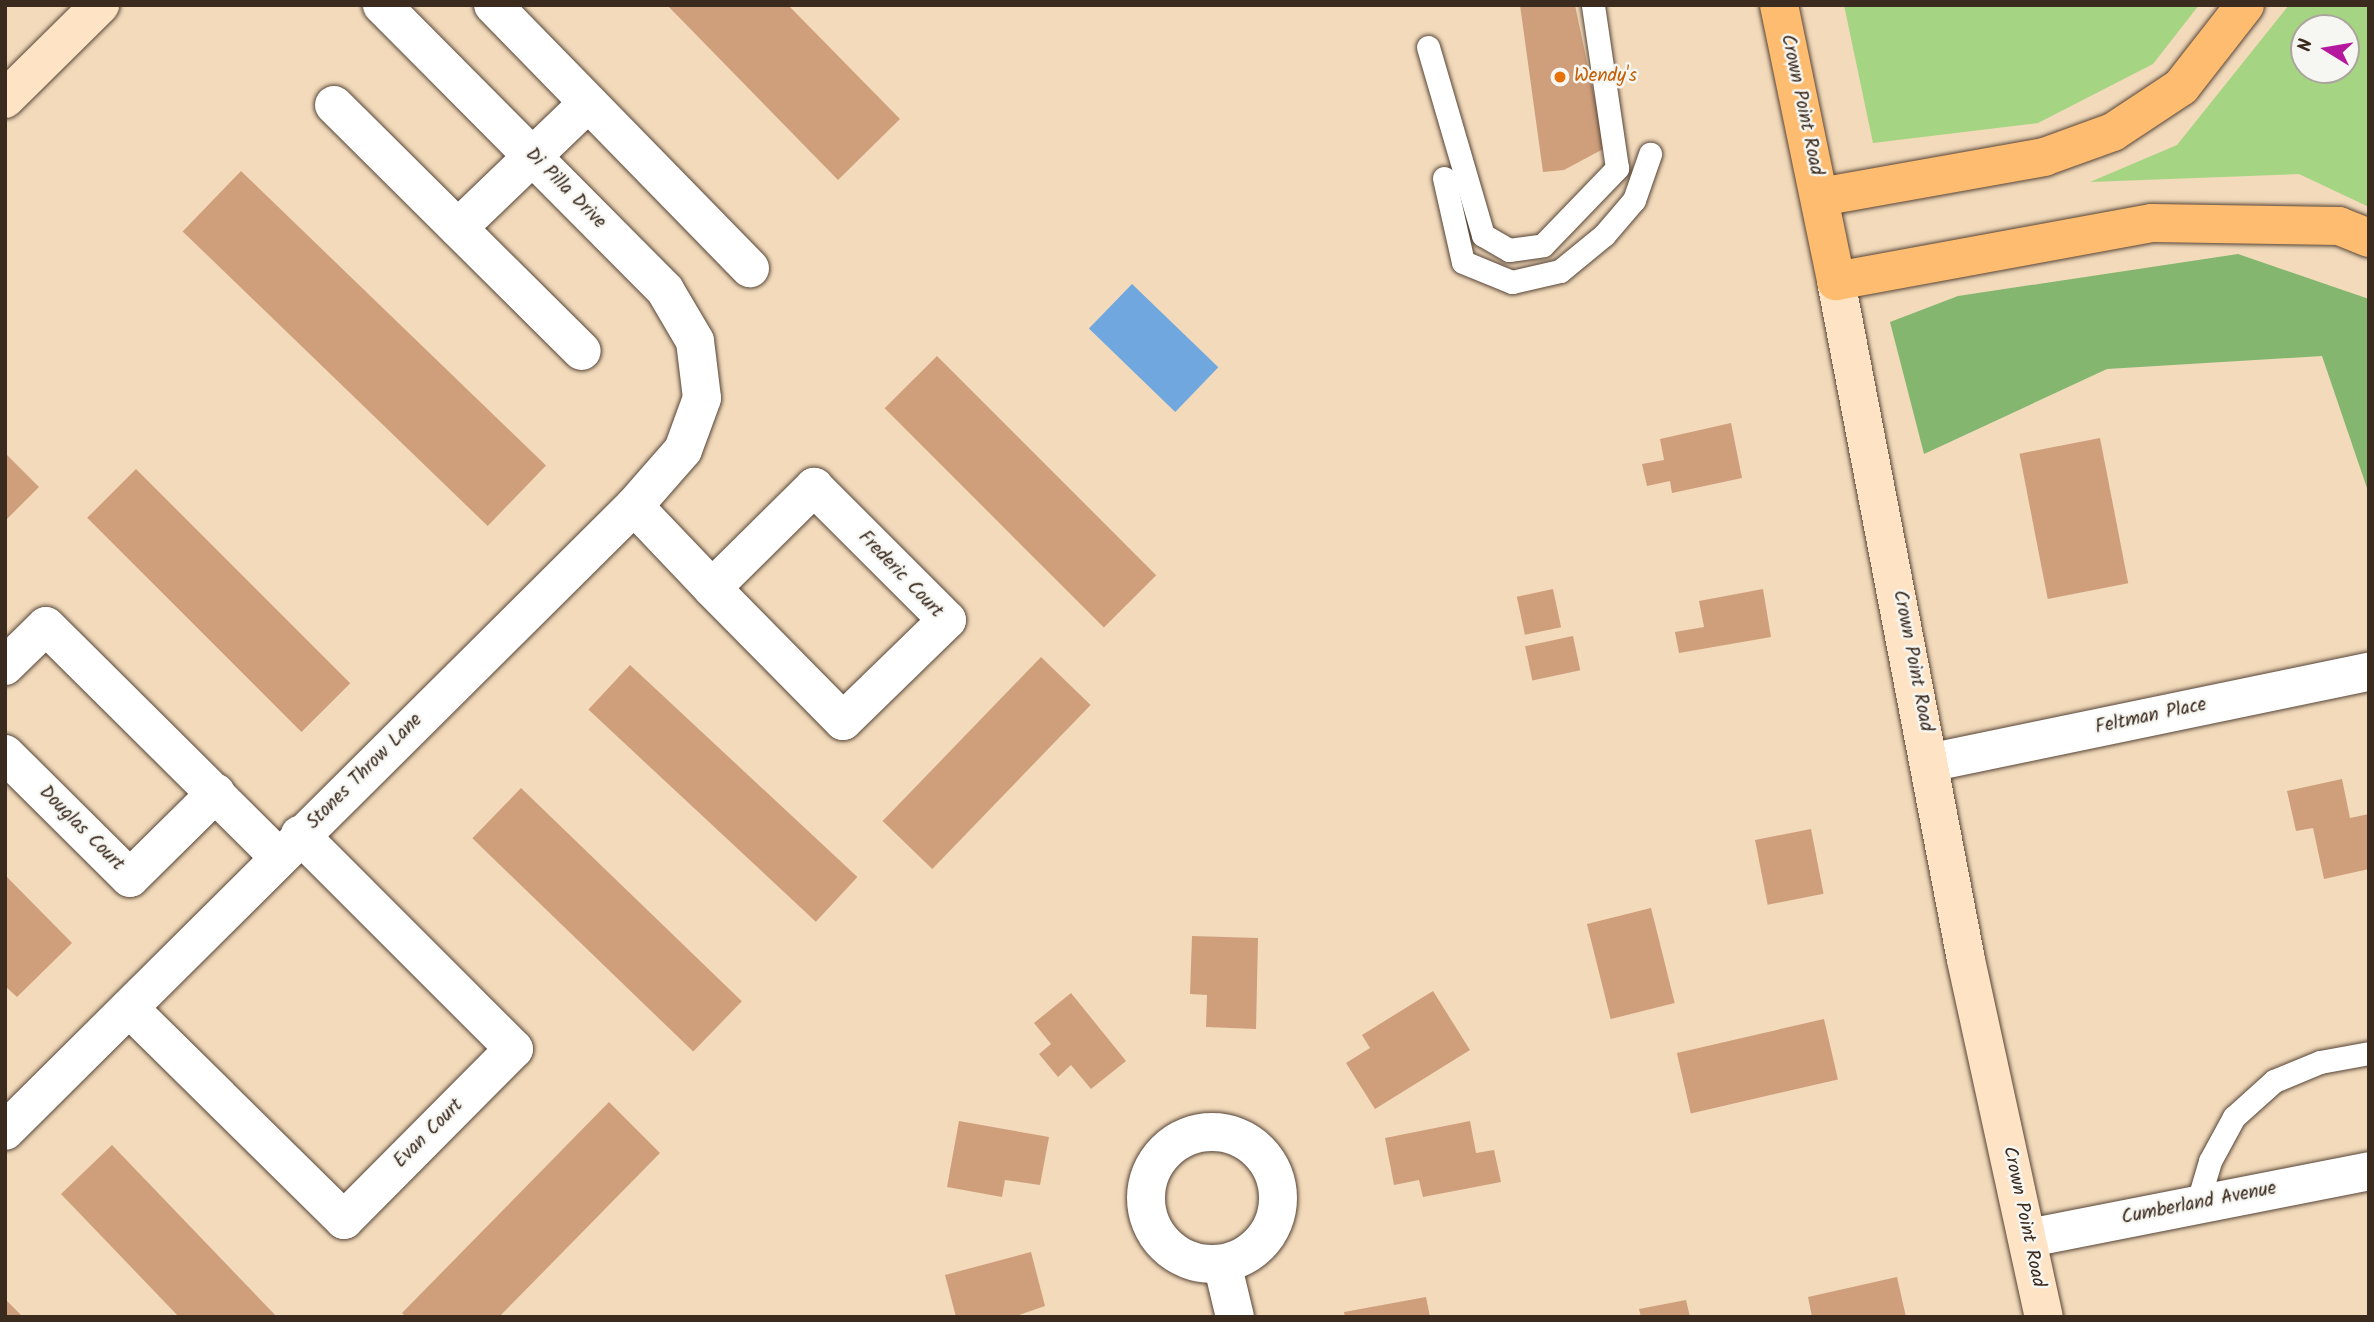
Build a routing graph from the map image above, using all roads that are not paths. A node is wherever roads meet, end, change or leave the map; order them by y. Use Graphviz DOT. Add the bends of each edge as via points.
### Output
graph roads {
  1 [pos="100,5"];
  2 [pos="382,5"];
  3 [pos="493,5"];
  4 [pos="1593,5"];
  5 [pos="1779,5"];
  6 [pos="2245,5"];
  7 [pos="1428,47"];
  8 [pos="5,99"];
  9 [pos="588,103"];
  10 [pos="334,105"];
  11 [pos="1650,154"];
  12 [pos="533,156"];
  13 [pos="1444,178"];
  14 [pos="1820,197"];
  15 [pos="458,228"];
  16 [pos="2369,238"];
  17 [pos="750,268"];
  18 [pos="1836,281"];
  19 [pos="582,351"];
  20 [pos="702,398"];
  21 [pos="634,506"];
  22 [pos="712,588"];
  23 [pos="5,666"];
  24 [pos="2369,672"];
  25 [pos="5,754"];
  26 [pos="1933,762"];
  27 [pos="216,793"];
  28 [pos="290,846"];
  29 [pos="129,1008"];
  30 [pos="2369,1053"];
  31 [pos="5,1130"];
  32 [pos="2369,1171"];
  33 [pos="2197,1205"];
  34 [pos="2029,1238"];
  35 [pos="1223,1267"];
  36 [pos="1235,1317"];
  37 [pos="2044,1317"];
  1 -- 8 [label="main road"];
  2 -- 12 [label="street, Di Pilla Drive"];
  3 -- 9 [label="street"];
  4 -- 7 [label="lane" via="1617,168 1543,245 1509,250 1483,235"];
  5 -- 14 [label="main road, Crown Point Road"];
  6 -- 14 [label="main road" via="2181,87 2113,132 2044,157"];
  9 -- 12 [label="street"];
  9 -- 17 [label="street"];
  10 -- 15 [label="street"];
  11 -- 13 [label="lane" via="1634,200 1604,235 1560,271 1512,282 1463,262"];
  12 -- 15 [label="street"];
  12 -- 20 [label="street, Di Pilla Drive" via="665,290 695,341"];
  14 -- 18 [label="main road, Crown Point Road"];
  15 -- 19 [label="street"];
  16 -- 18 [label="main road" via="2339,226 2152,223"];
  18 -- 26 [label="main road, Crown Point Road"];
  20 -- 21 [label="street, Stones Throw Lane" via="683,450"];
  21 -- 22 [label="street, Frederic Court"];
  21 -- 28 [label="street, Stones Throw Lane"];
  22 -- 22 [label="street, Frederic Court" via="843,721 947,620 814,487"];
  23 -- 27 [label="street" via="46,626"];
  24 -- 26 [label="street, Feltman Place"];
  25 -- 27 [label="street, Douglas Court" via="130,878"];
  26 -- 34 [label="main road, Crown Point Road" via="1966,960"];
  27 -- 28 [label="street"];
  28 -- 29 [label="street, Stones Throw Lane"];
  28 -- 29 [label="street, Evan Court" via="514,1049 344,1220"];
  29 -- 31 [label="street, Stones Throw Lane"];
  30 -- 33 [label="lane" via="2320,1062 2274,1081 2235,1117 2210,1161"];
  32 -- 33 [label="street, Cumberland Avenue"];
  33 -- 34 [label="street, Cumberland Avenue"];
  34 -- 37 [label="main road, Crown Point Road"];
  35 -- 36 [label="street"];
}
